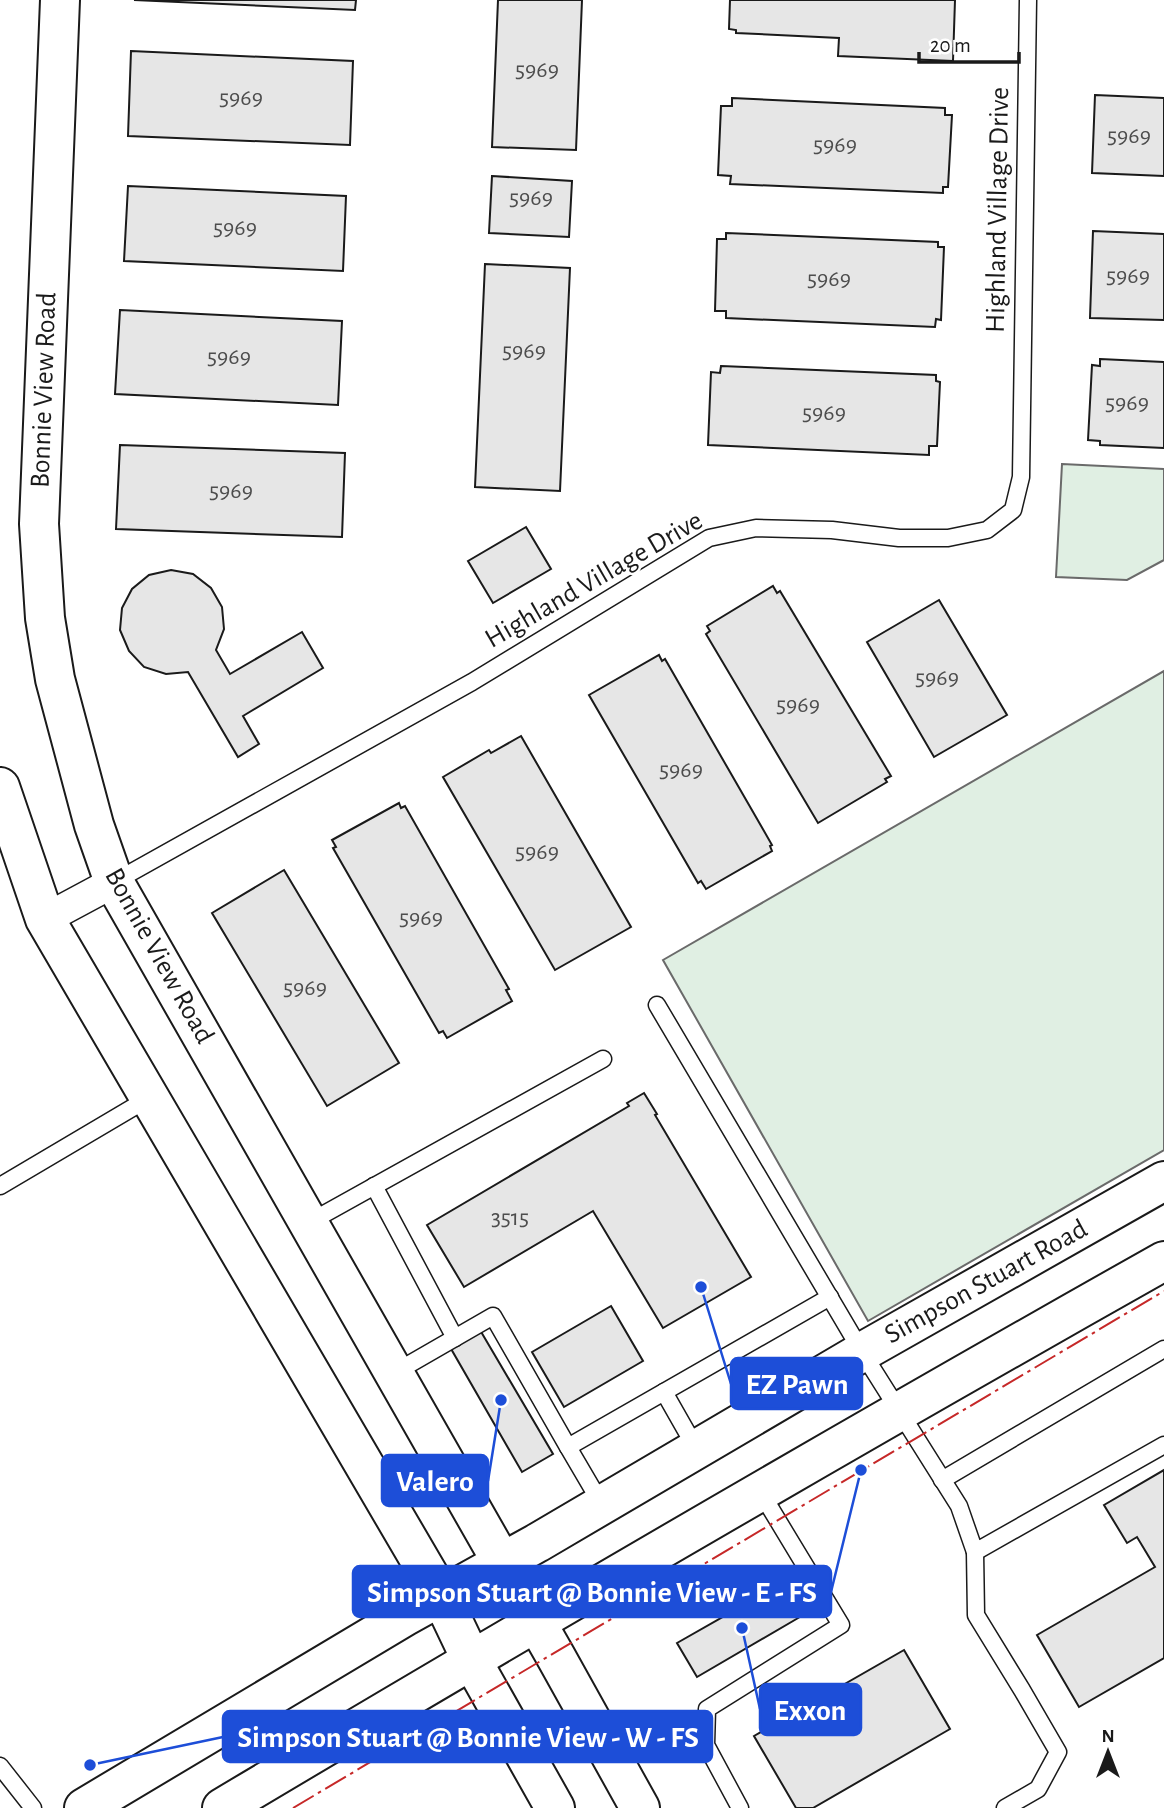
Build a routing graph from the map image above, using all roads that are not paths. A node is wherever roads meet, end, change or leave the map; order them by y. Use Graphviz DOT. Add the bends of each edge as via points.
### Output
graph roads {
  1 [pos="60,0"];
  2 [pos="1028,0"];
  3 [pos="0,787"];
  4 [pos="114,882"];
  5 [pos="45,919"];
  6 [pos="657,1005"];
  7 [pos="603,1059"];
  8 [pos="149,1098"];
  9 [pos="1164,1181"];
  10 [pos="0,1186"];
  11 [pos="374,1186"];
  12 [pos="308,1223"];
  13 [pos="1164,1261"];
  14 [pos="830,1297"];
  15 [pos="455,1338"];
  16 [pos="1164,1349"];
  17 [pos="862,1352"];
  18 [pos="394,1373"];
  19 [pos="664,1392"];
  20 [pos="898,1411"];
  21 [pos="1164,1445"];
  22 [pos="568,1447"];
  23 [pos="697,1450"];
  24 [pos="942,1480"];
  25 [pos="760,1491"];
  26 [pos="602,1505"];
  27 [pos="975,1552"];
  28 [pos="502,1562"];
  29 [pos="441,1596"];
  30 [pos="536,1621"];
  31 [pos="471,1659"];
  32 [pos="0,1766"];
  33 [pos="33,1808"];
  34 [pos="84,1808"];
  35 [pos="222,1808"];
  36 [pos="555,1808"];
  37 [pos="640,1808"];
  38 [pos="740,1808"];
  39 [pos="1004,1808"];
  1 -- 4 [label="main road, Bonnie View Road" via="39,524 43,592 54,680"];
  2 -- 4 [label="lane, Highland Village Drive" via="1021,477 1013,510 988,530 948,538 756,528 709,538 472,682"];
  3 -- 5 [label="main road"];
  4 -- 5 [label="street"];
  4 -- 12 [label="main road, Bonnie View Road"];
  5 -- 8 [label="main road"];
  6 -- 14 [label="lane"];
  7 -- 11 [label="lane"];
  8 -- 10 [label="lane"];
  8 -- 29 [label="main road"];
  9 -- 17 [label="main road, Simpson Stuart Road"];
  11 -- 12 [label="lane"];
  11 -- 15 [label="lane"];
  12 -- 18 [label="main road, Bonnie View Road"];
  13 -- 20 [label="main road"];
  14 -- 17 [label="lane"];
  14 -- 19 [label="lane"];
  15 -- 18 [label="lane"];
  15 -- 22 [label="lane" via="493,1316"];
  16 -- 24 [label="lane"];
  17 -- 20 [label="lane"];
  17 -- 23 [label="main road, Simpson Stuart Road"];
  18 -- 28 [label="main road, Bonnie View Road"];
  19 -- 22 [label="lane"];
  19 -- 23 [label="lane"];
  20 -- 24 [label="lane"];
  20 -- 25 [label="main road"];
  21 -- 27 [label="lane"];
  22 -- 26 [label="lane"];
  23 -- 26 [label="main road, Simpson Stuart Road"];
  24 -- 27 [label="lane" via="959,1506"];
  25 -- 30 [label="main road"];
  25 -- 38 [label="lane" via="841,1625 707,1709 706,1745"];
  26 -- 28 [label="main road, Simpson Stuart Road"];
  27 -- 39 [label="lane" via="976,1615 1058,1752 1038,1789"];
  28 -- 29 [label="main road, Simpson Stuart Road"];
  28 -- 30 [label="main road, Bonnie View Road"];
  29 -- 31 [label="main road"];
  29 -- 34 [label="main road, Simpson Stuart Road"];
  30 -- 31 [label="main road"];
  30 -- 37 [label="main road, Bonnie View Road"];
  31 -- 35 [label="main road"];
  31 -- 36 [label="main road"];
  32 -- 33 [label="lane"];
}
